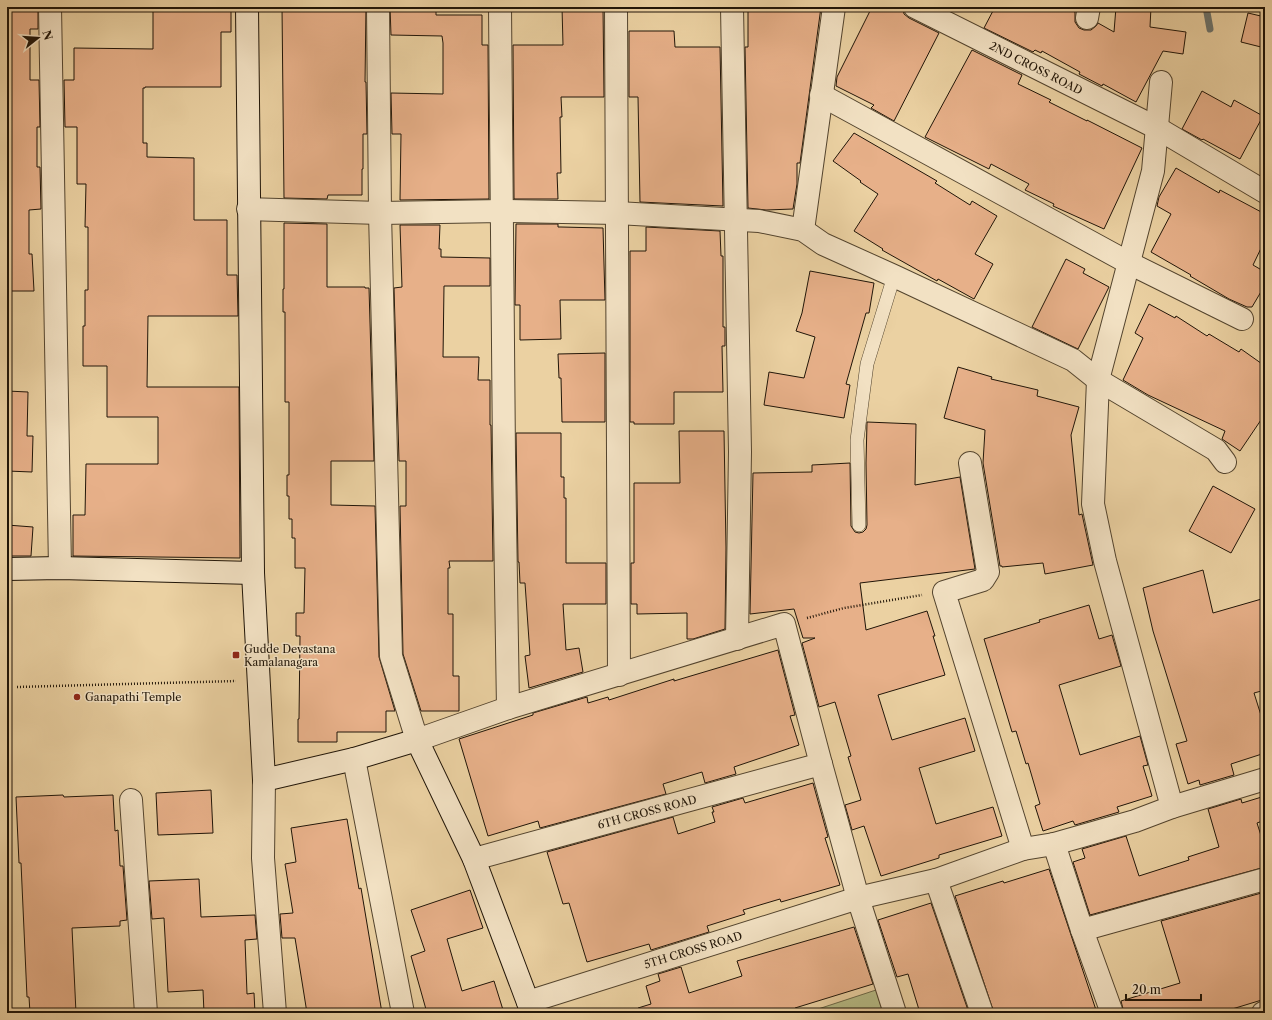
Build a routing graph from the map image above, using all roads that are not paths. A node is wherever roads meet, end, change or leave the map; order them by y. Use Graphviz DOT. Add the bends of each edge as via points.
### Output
graph roads {
  1 [pos="50,7"];
  2 [pos="247,7"];
  3 [pos="378,7"];
  4 [pos="500,7"];
  5 [pos="616,7"];
  6 [pos="732,7"];
  7 [pos="834,7"];
  8 [pos="915,7"];
  9 [pos="1161,82"];
  10 [pos="821,95"];
  11 [pos="1157,128"];
  12 [pos="1265,192"];
  13 [pos="248,209"];
  14 [pos="502,211"];
  15 [pos="380,213"];
  16 [pos="617,213"];
  17 [pos="736,220"];
  18 [pos="803,230"];
  19 [pos="1129,263"];
  20 [pos="894,276"];
  21 [pos="1242,319"];
  22 [pos="1098,380"];
  23 [pos="1225,462"];
  24 [pos="970,464"];
  25 [pos="859,525"];
  26 [pos="60,568"];
  27 [pos="7,570"];
  28 [pos="253,573"];
  29 [pos="737,639"];
  30 [pos="619,675"];
  31 [pos="508,708"];
  32 [pos="417,740"];
  33 [pos="354,759"];
  34 [pos="821,764"];
  35 [pos="1265,778"];
  36 [pos="264,780"];
  37 [pos="131,800"];
  38 [pos="1172,807"];
  39 [pos="1054,844"];
  40 [pos="1023,849"];
  41 [pos="474,859"];
  42 [pos="1265,879"];
  43 [pos="936,880"];
  44 [pos="858,898"];
  45 [pos="1082,930"];
  46 [pos="530,1008"];
  47 [pos="146,1013"];
  48 [pos="275,1013"];
  49 [pos="403,1013"];
  50 [pos="895,1013"];
  51 [pos="982,1013"];
  52 [pos="1112,1013"];
  1 -- 26 [label="street"];
  2 -- 13 [label="street"];
  3 -- 15 [label="street"];
  4 -- 14 [label="street"];
  5 -- 16 [label="street"];
  6 -- 17 [label="street"];
  7 -- 10 [label="street"];
  8 -- 11 [label="street, 2ND CROSS ROAD"];
  9 -- 11 [label="street"];
  10 -- 18 [label="street"];
  10 -- 19 [label="street"];
  11 -- 12 [label="street, 2ND CROSS ROAD"];
  11 -- 19 [label="street" via="1153,171"];
  13 -- 15 [label="street"];
  13 -- 28 [label="street"];
  14 -- 15 [label="street"];
  14 -- 16 [label="street"];
  14 -- 31 [label="street"];
  15 -- 32 [label="street" via="391,656"];
  16 -- 17 [label="street"];
  16 -- 30 [label="street"];
  17 -- 18 [label="street" via="758,221"];
  17 -- 29 [label="street" via="740,452"];
  18 -- 20 [label="street" via="823,244"];
  19 -- 21 [label="street"];
  19 -- 22 [label="street"];
  20 -- 22 [label="street" via="1073,360"];
  20 -- 25 [label="lane" via="867,364 857,440"];
  22 -- 23 [label="street" via="1216,450"];
  22 -- 38 [label="street" via="1093,504 1105,561"];
  24 -- 40 [label="street" via="988,572 983,580 944,592"];
  26 -- 27 [label="street"];
  26 -- 28 [label="street"];
  28 -- 36 [label="street"];
  29 -- 30 [label="street"];
  29 -- 34 [label="street" via="784,624"];
  30 -- 31 [label="street"];
  31 -- 32 [label="street"];
  32 -- 33 [label="street"];
  32 -- 41 [label="street"];
  33 -- 36 [label="street"];
  33 -- 49 [label="street"];
  34 -- 41 [label="street, 6TH CROSS ROAD"];
  34 -- 44 [label="street"];
  35 -- 38 [label="street, 5TH CROSS ROAD"];
  36 -- 48 [label="street" via="263,858"];
  37 -- 47 [label="street"];
  38 -- 39 [label="street, 5TH CROSS ROAD" via="1135,821"];
  39 -- 40 [label="street, 5TH CROSS ROAD"];
  39 -- 45 [label="street"];
  40 -- 43 [label="street, 5TH CROSS ROAD"];
  41 -- 46 [label="street"];
  42 -- 45 [label="street"];
  43 -- 44 [label="street, 5TH CROSS ROAD"];
  43 -- 51 [label="street"];
  44 -- 46 [label="street, 5TH CROSS ROAD"];
  44 -- 50 [label="street"];
  45 -- 52 [label="street"];
}
